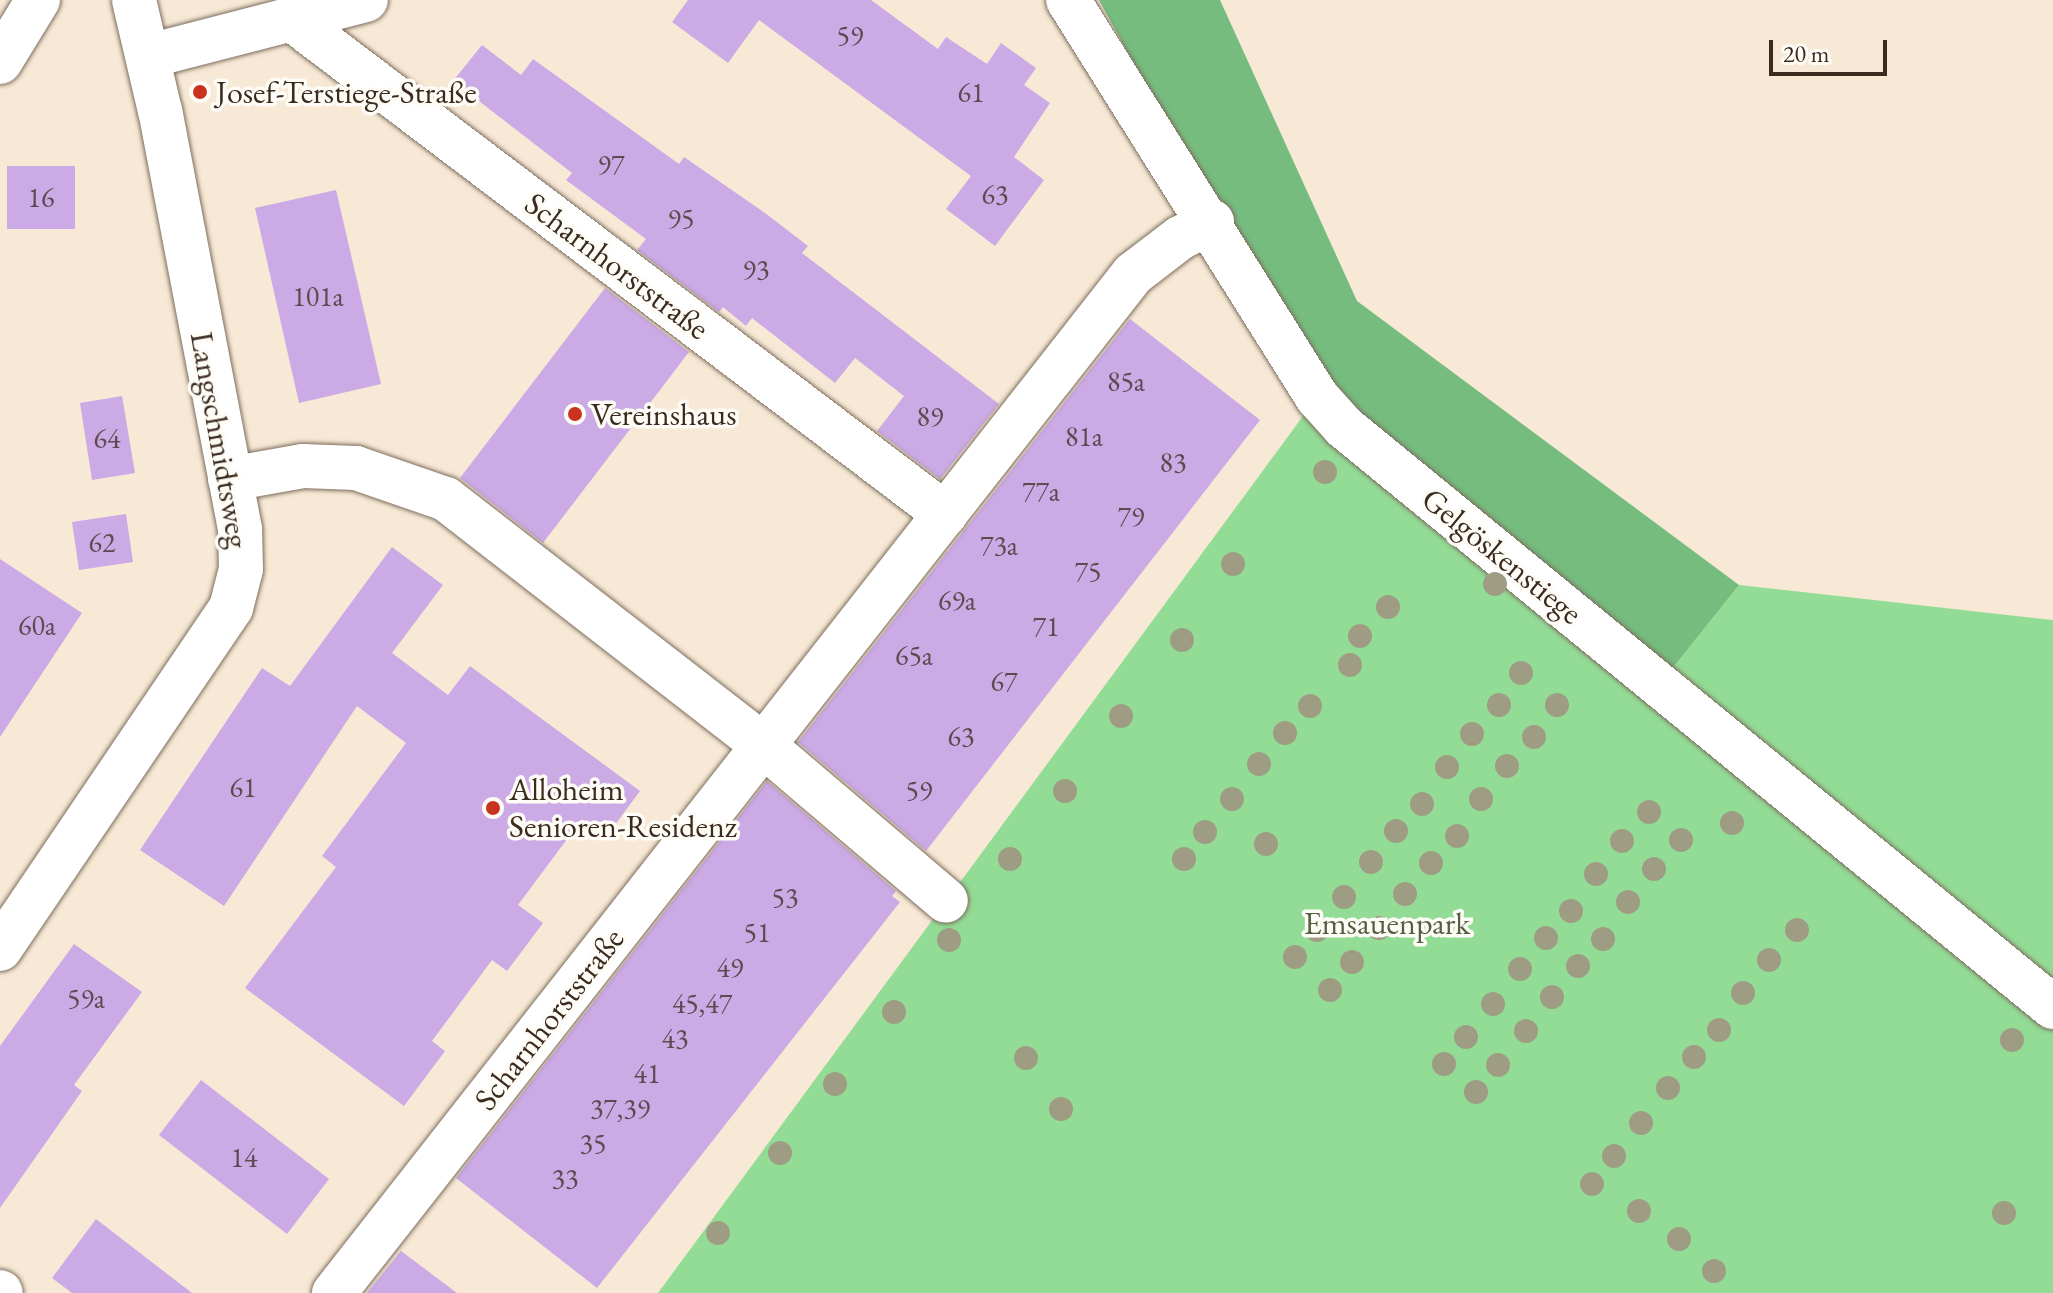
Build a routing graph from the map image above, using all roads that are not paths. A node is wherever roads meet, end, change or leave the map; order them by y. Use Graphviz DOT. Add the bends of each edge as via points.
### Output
graph roads {
  1 [pos="38,0"];
  2 [pos="134,0"];
  3 [pos="366,0"];
  4 [pos="1068,0"];
  5 [pos="290,18"];
  6 [pos="149,56"];
  7 [pos="0,62"];
  8 [pos="1212,222"];
  9 [pos="230,479"];
  10 [pos="945,514"];
  11 [pos="763,745"];
  12 [pos="946,901"];
  13 [pos="0,949"];
  14 [pos="2053,1007"];
  15 [pos="334,1293"];
  1 -- 7 [label="street"];
  2 -- 6 [label="street, Langschmidtsweg"];
  3 -- 5 [label="street"];
  4 -- 8 [label="street, Gelgöskenstiege" via="1120,88"];
  5 -- 6 [label="street"];
  5 -- 10 [label="street, Scharnhorststraße"];
  6 -- 9 [label="street, Langschmidtsweg"];
  8 -- 10 [label="street, Scharnhorststraße" via="1180,238 1133,274"];
  8 -- 14 [label="street, Gelgöskenstiege" via="1317,397 1344,427"];
  9 -- 11 [label="street" via="303,466 356,468 404,480 446,499"];
  9 -- 13 [label="street, Langschmidtsweg" via="241,569 231,608"];
  10 -- 11 [label="street, Scharnhorststraße"];
  11 -- 12 [label="street"];
  11 -- 15 [label="street, Scharnhorststraße"];
}
